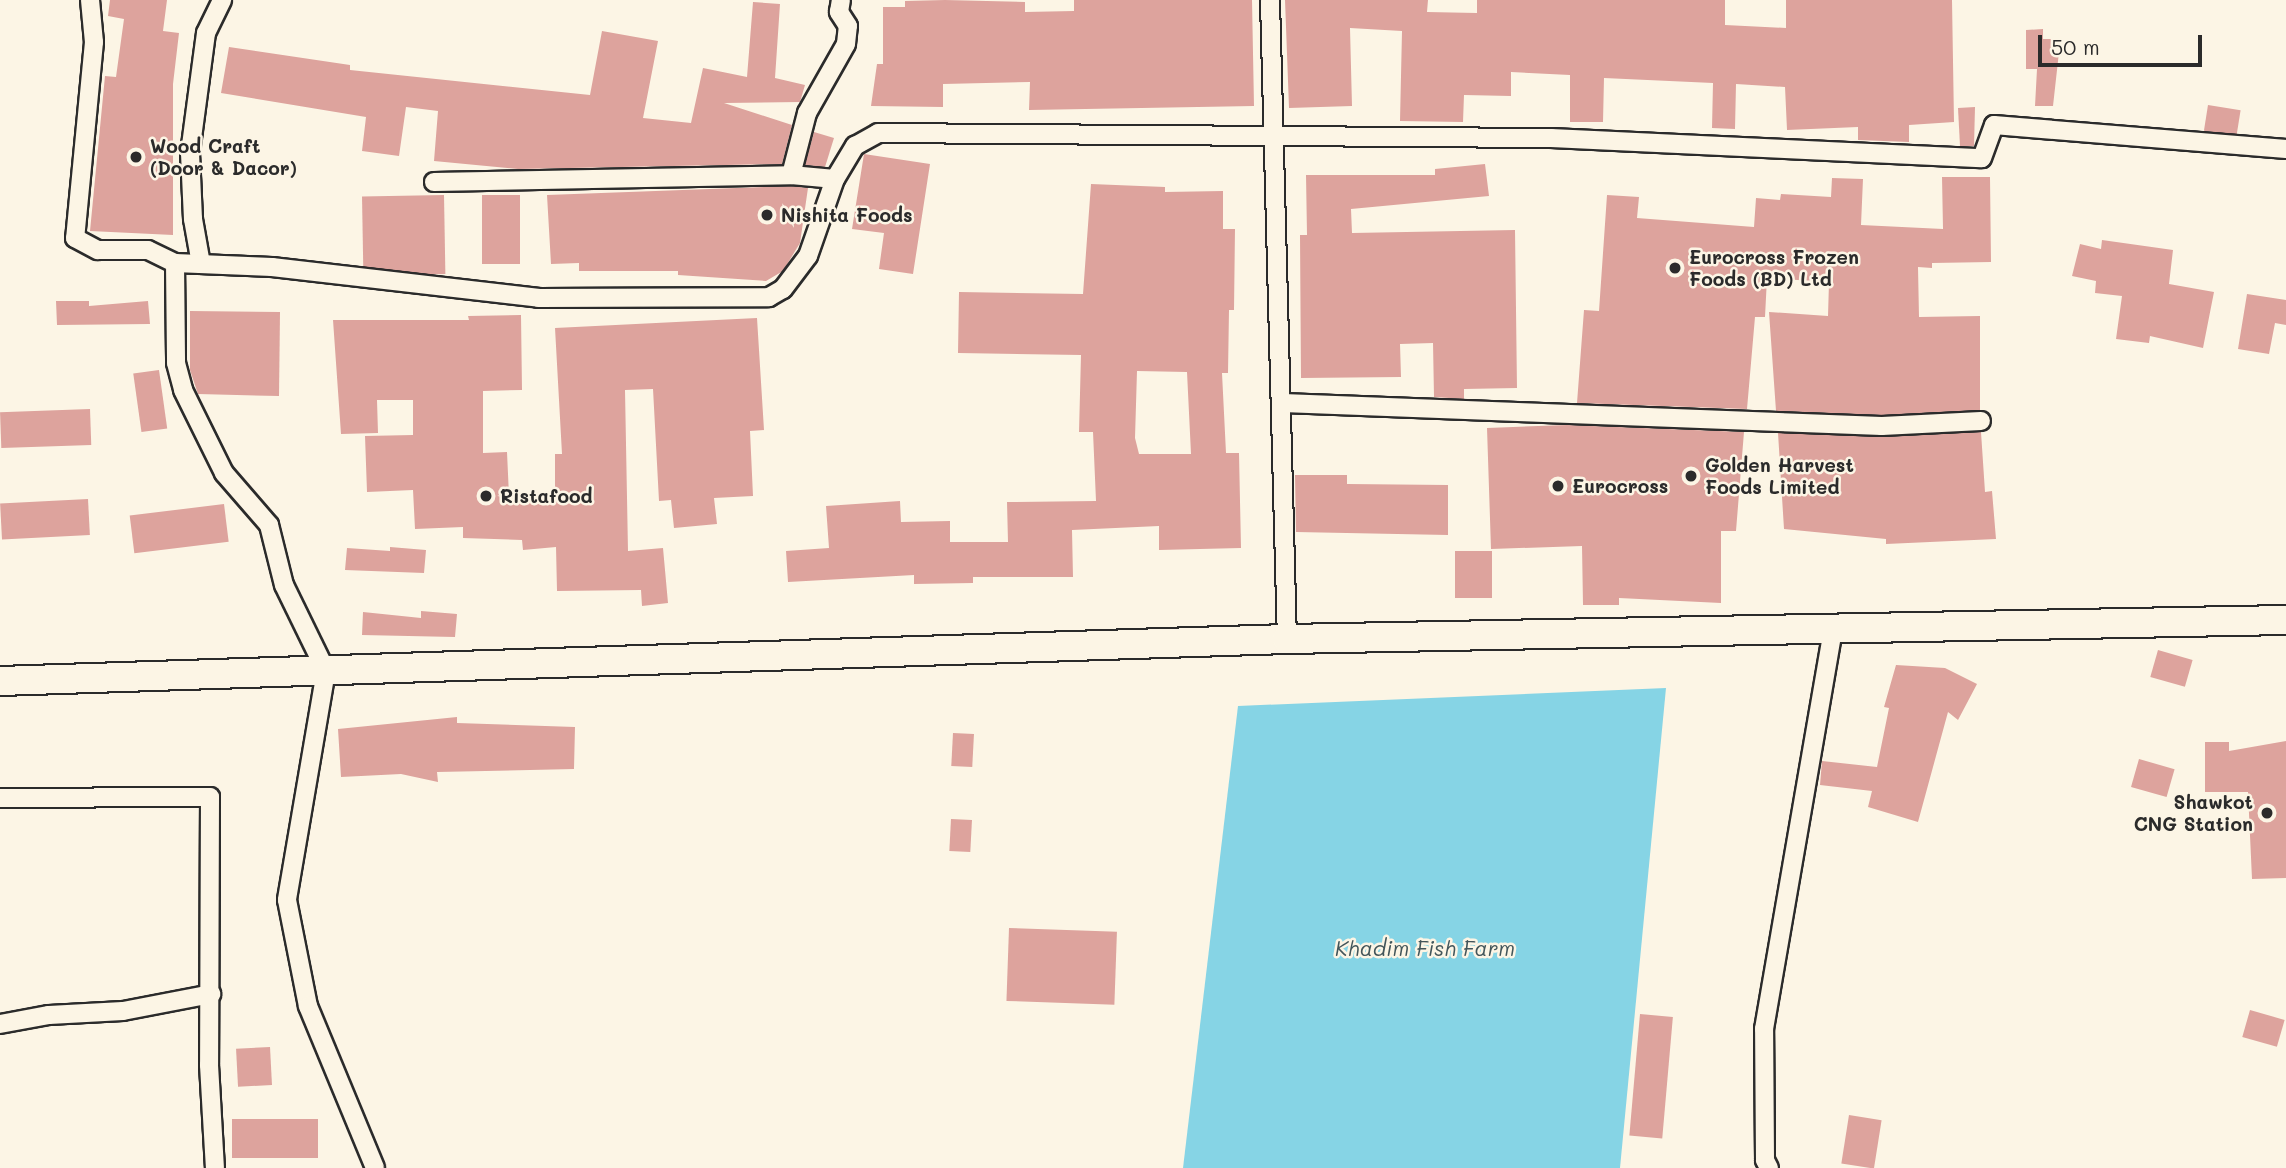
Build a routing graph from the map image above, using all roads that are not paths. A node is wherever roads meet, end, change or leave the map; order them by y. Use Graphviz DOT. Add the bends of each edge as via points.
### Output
graph roads {
  1 [pos="89,0"];
  2 [pos="222,0"];
  3 [pos="841,0"];
  4 [pos="1270,0"];
  5 [pos="1274,136"];
  6 [pos="2286,149"];
  7 [pos="791,174"];
  8 [pos="835,178"];
  9 [pos="434,181"];
  10 [pos="175,263"];
  11 [pos="201,264"];
  12 [pos="1283,403"];
  13 [pos="1981,421"];
  14 [pos="2286,620"];
  15 [pos="1833,629"];
  16 [pos="1287,639"];
  17 [pos="326,671"];
  18 [pos="0,681"];
  19 [pos="0,798"];
  20 [pos="211,994"];
  21 [pos="0,1024"];
  22 [pos="215,1168"];
  23 [pos="375,1168"];
  24 [pos="1769,1168"];
  1 -- 10 [label="street" via="93,42 75,238 98,250 148,250"];
  2 -- 11 [label="street" via="206,33 190,153"];
  3 -- 7 [label="street" via="839,12 848,26 846,44 807,113"];
  4 -- 5 [label="street"];
  5 -- 6 [label="street" via="1551,138 1982,158 1994,125"];
  5 -- 8 [label="street" via="878,133 855,146"];
  5 -- 12 [label="street"];
  7 -- 8 [label="street"];
  7 -- 9 [label="street"];
  8 -- 11 [label="street" via="808,256 783,289 769,297 539,298 272,267"];
  10 -- 11 [label="street"];
  10 -- 17 [label="street" via="176,363 183,390 224,473 269,525 284,585"];
  12 -- 13 [label="street" via="1882,426"];
  12 -- 16 [label="street"];
  14 -- 15 [label="highway"];
  15 -- 16 [label="highway"];
  15 -- 24 [label="street" via="1764,1029 1765,1160"];
  16 -- 17 [label="highway"];
  17 -- 18 [label="highway"];
  17 -- 23 [label="street" via="287,900 307,1006"];
  19 -- 20 [label="street" via="210,797"];
  20 -- 21 [label="street" via="123,1011 49,1015"];
  20 -- 22 [label="street" via="209,1065"];
}
